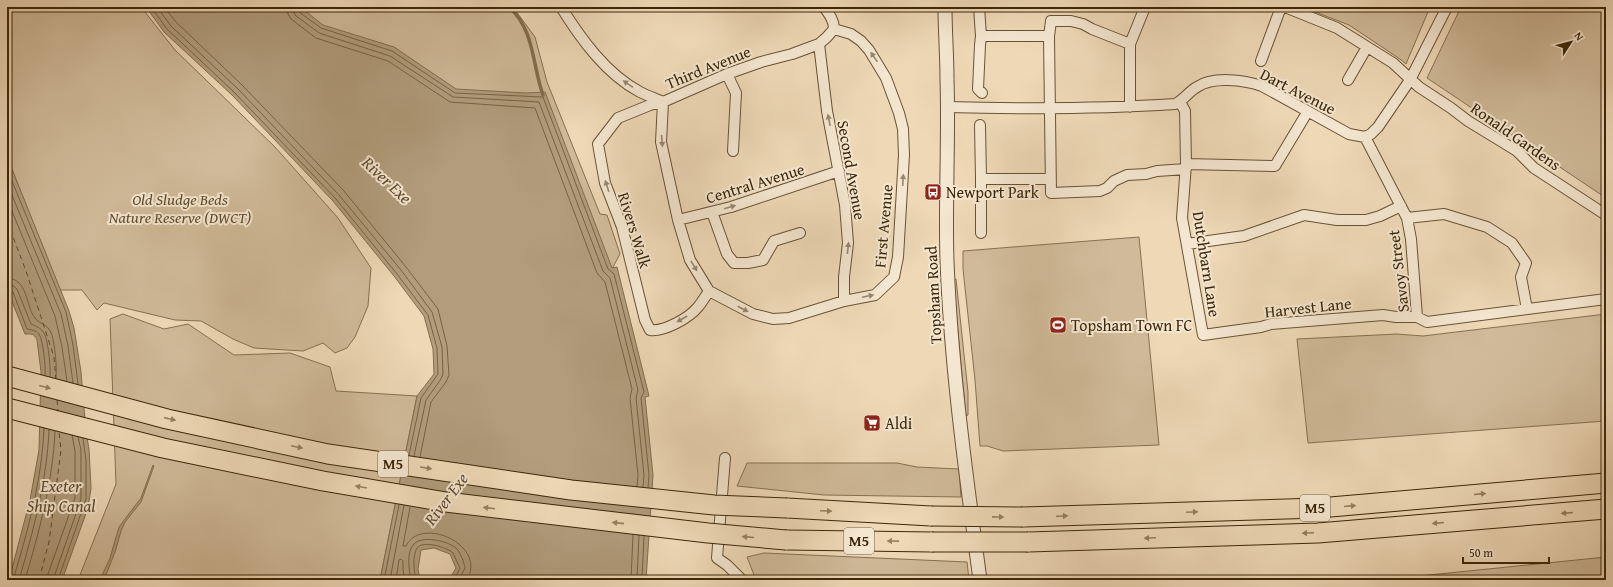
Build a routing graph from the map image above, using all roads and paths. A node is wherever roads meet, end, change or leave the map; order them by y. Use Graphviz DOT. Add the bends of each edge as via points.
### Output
graph roads {
  1 [pos="561,7"];
  2 [pos="824,7"];
  3 [pos="944,7"];
  4 [pos="979,7"];
  5 [pos="1145,7"];
  6 [pos="1281,7"];
  7 [pos="1285,7"];
  8 [pos="1447,7"];
  9 [pos="834,29"];
  10 [pos="981,36"];
  11 [pos="1050,36"];
  12 [pos="819,44"];
  13 [pos="1130,44"];
  14 [pos="1367,47"];
  15 [pos="1261,61"];
  16 [pos="727,74"];
  17 [pos="1348,80"];
  18 [pos="1410,80"];
  19 [pos="982,93"];
  20 [pos="663,102"];
  21 [pos="1180,102"];
  22 [pos="947,107"];
  23 [pos="1130,107"];
  24 [pos="1050,108"];
  25 [pos="1308,111"];
  26 [pos="980,125"];
  27 [pos="1365,137"];
  28 [pos="733,151"];
  29 [pos="1186,167"];
  30 [pos="839,171"];
  31 [pos="981,179"];
  32 [pos="1050,179"];
  33 [pos="1401,206"];
  34 [pos="712,212"];
  35 [pos="1606,215"];
  36 [pos="1407,218"];
  37 [pos="678,220"];
  38 [pos="800,233"];
  39 [pos="980,233"];
  40 [pos="1187,244"];
  41 [pos="709,291"];
  42 [pos="1606,299"];
  43 [pos="844,301"];
  44 [pos="1527,309"];
  45 [pos="1416,317"];
  46 [pos="1203,335"];
  47 [pos="7,376"];
  48 [pos="7,408"];
  49 [pos="725,458"];
  50 [pos="1606,483"];
  51 [pos="1606,509"];
  52 [pos="742,580"];
  53 [pos="980,580"];
  20 -- 1 [label="street, one-way" via="628,85 605,65 586,44"];
  2 -- 9 [label="street" via="831,16"];
  3 -- 22 [label="street, Topsham Road"];
  4 -- 10 [label="street"];
  5 -- 13 [label="street"];
  6 -- 15 [label="street"];
  7 -- 14 [label="street, Ronald Gardens" via="1337,28"];
  8 -- 18 [label="street"];
  9 -- 12 [label="street, Third Avenue"];
  43 -- 9 [label="street, First Avenue, one-way" via="874,295 894,277 901,222 904,142 894,96 879,64 861,41 851,34"];
  10 -- 11 [label="street"];
  10 -- 19 [label="street" via="978,89"];
  11 -- 13 [label="street" via="1051,21 1071,21"];
  11 -- 24 [label="street"];
  12 -- 16 [label="street, Third Avenue"];
  30 -- 12 [label="street, Second Avenue, one-way" via="827,111"];
  13 -- 23 [label="street"];
  14 -- 17 [label="street"];
  14 -- 18 [label="street, Ronald Gardens" via="1393,62"];
  16 -- 20 [label="street, Third Avenue"];
  16 -- 28 [label="street" via="736,93"];
  18 -- 27 [label="street" via="1378,128"];
  18 -- 35 [label="street, Ronald Gardens" via="1468,121 1517,151 1534,168"];
  20 -- 37 [label="street, Third Avenue, one-way" via="661,142"];
  41 -- 20 [label="street, Rivers Walk, one-way" via="697,308 687,316 658,331 650,330 645,320 622,227 605,183 598,144 618,118"];
  21 -- 23 [label="street"];
  21 -- 25 [label="street, Dart Avenue" via="1204,83 1234,80 1262,86"];
  21 -- 29 [label="street, Dutchbarn Lane" via="1185,111"];
  22 -- 24 [label="street"];
  22 -- 53 [label="street, Topsham Road" via="947,261 951,326 957,397"];
  23 -- 24 [label="street"];
  24 -- 32 [label="street"];
  25 -- 27 [label="street, Dart Avenue" via="1349,134"];
  25 -- 29 [label="street" via="1275,166"];
  26 -- 31 [label="street"];
  27 -- 33 [label="street, Savoy Street"];
  29 -- 32 [label="street" via="1127,175 1100,191 1051,193"];
  29 -- 40 [label="street, Dutchbarn Lane" via="1182,218"];
  34 -- 30 [label="street, Central Avenue, one-way"];
  43 -- 30 [label="street, Second Avenue, one-way" via="848,243"];
  31 -- 32 [label="street"];
  31 -- 39 [label="street"];
  33 -- 36 [label="street, Savoy Street"];
  33 -- 40 [label="street" via="1366,220 1337,220 1304,215 1244,236"];
  34 -- 37 [label="street, Central Avenue"];
  34 -- 38 [label="street" via="727,254 734,262 763,260 774,241"];
  36 -- 44 [label="street" via="1444,214 1487,227 1512,243 1526,263 1521,277"];
  36 -- 45 [label="street, Savoy Street" via="1411,239"];
  37 -- 41 [label="street, Third Avenue, one-way" via="690,260"];
  40 -- 46 [label="street, Dutchbarn Lane"];
  41 -- 43 [label="street, First Avenue, one-way" via="753,314 773,319 789,318"];
  42 -- 44 [label="street, Savoy Street"];
  44 -- 45 [label="street, Savoy Street" via="1427,322"];
  45 -- 46 [label="street, Harvest Lane" via="1383,315 1271,324"];
  47 -- 50 [label="highway, M5, one-way, bridge" via="167,419 328,454 571,490 714,505 932,516 1023,517 1319,508"];
  51 -- 48 [label="highway, M5, one-way, bridge" via="1318,533 1028,542 786,540 708,534 446,502 323,481 162,448"];
  49 -- 52 [label="street" via="717,558 728,565"];
}
